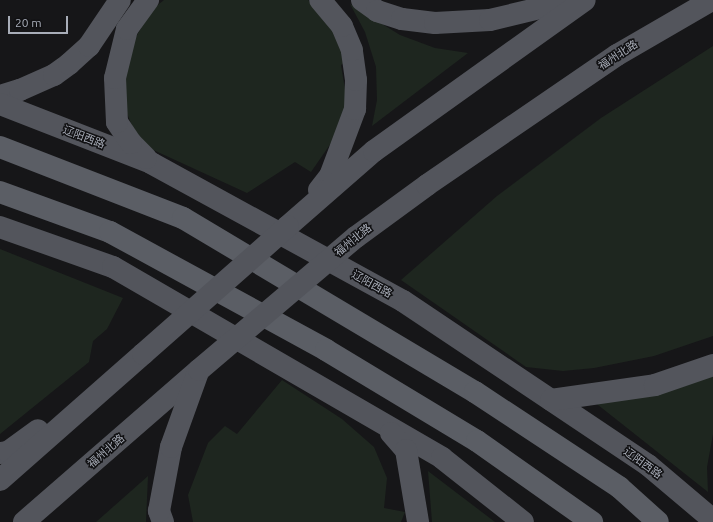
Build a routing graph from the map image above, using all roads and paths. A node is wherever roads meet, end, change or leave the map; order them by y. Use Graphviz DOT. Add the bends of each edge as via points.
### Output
graph roads {
  1 [pos="120,0"];
  2 [pos="148,0"];
  3 [pos="320,0"];
  4 [pos="362,0"];
  5 [pos="573,0"];
  6 [pos="585,0"];
  7 [pos="712,0"];
  8 [pos="713,5"];
  9 [pos="686,13"];
  10 [pos="0,96"];
  11 [pos="0,104"];
  12 [pos="0,147"];
  13 [pos="151,163"];
  14 [pos="0,192"];
  15 [pos="288,226"];
  16 [pos="0,227"];
  17 [pos="143,354"];
  18 [pos="713,365"];
  19 [pos="199,370"];
  20 [pos="550,400"];
  21 [pos="382,423"];
  22 [pos="0,453"];
  23 [pos="0,480"];
  24 [pos="713,520"];
  25 [pos="24,522"];
  26 [pos="164,522"];
  27 [pos="418,522"];
  28 [pos="523,522"];
  29 [pos="592,522"];
  30 [pos="658,522"];
  1 -- 10 [label="main road" via="89,46 69,64 54,75"];
  2 -- 13 [label="main road" via="128,29 115,78 117,122 131,143"];
  3 -- 15 [label="main road" via="342,26 352,50 356,80 355,109 330,176"];
  4 -- 5 [label="main road" via="383,13 402,19 435,23 490,20"];
  6 -- 15 [label="main road" via="374,150"];
  7 -- 9 [label="main road, 福州北路"];
  8 -- 9 [label="main road"];
  9 -- 19 [label="main road, 福州北路, bridge" via="604,64 427,185 356,237"];
  11 -- 13 [label="main road, 辽阳西路"];
  12 -- 30 [label="highway" via="183,218 475,392 619,487"];
  13 -- 20 [label="main road, 辽阳西路" via="404,301"];
  14 -- 29 [label="highway" via="110,232 326,350 477,441"];
  15 -- 17 [label="main road, bridge"];
  16 -- 21 [label="main road" via="113,267"];
  17 -- 22 [label="main road" via="8,452"];
  17 -- 23 [label="main road"];
  18 -- 20 [label="main road" via="655,385"];
  19 -- 25 [label="main road, 福州北路"];
  19 -- 26 [label="main road" via="171,447 159,510"];
  20 -- 24 [label="main road, 辽阳西路" via="648,465"];
  21 -- 27 [label="main road" via="406,450"];
  21 -- 28 [label="main road" via="442,458"];
}
